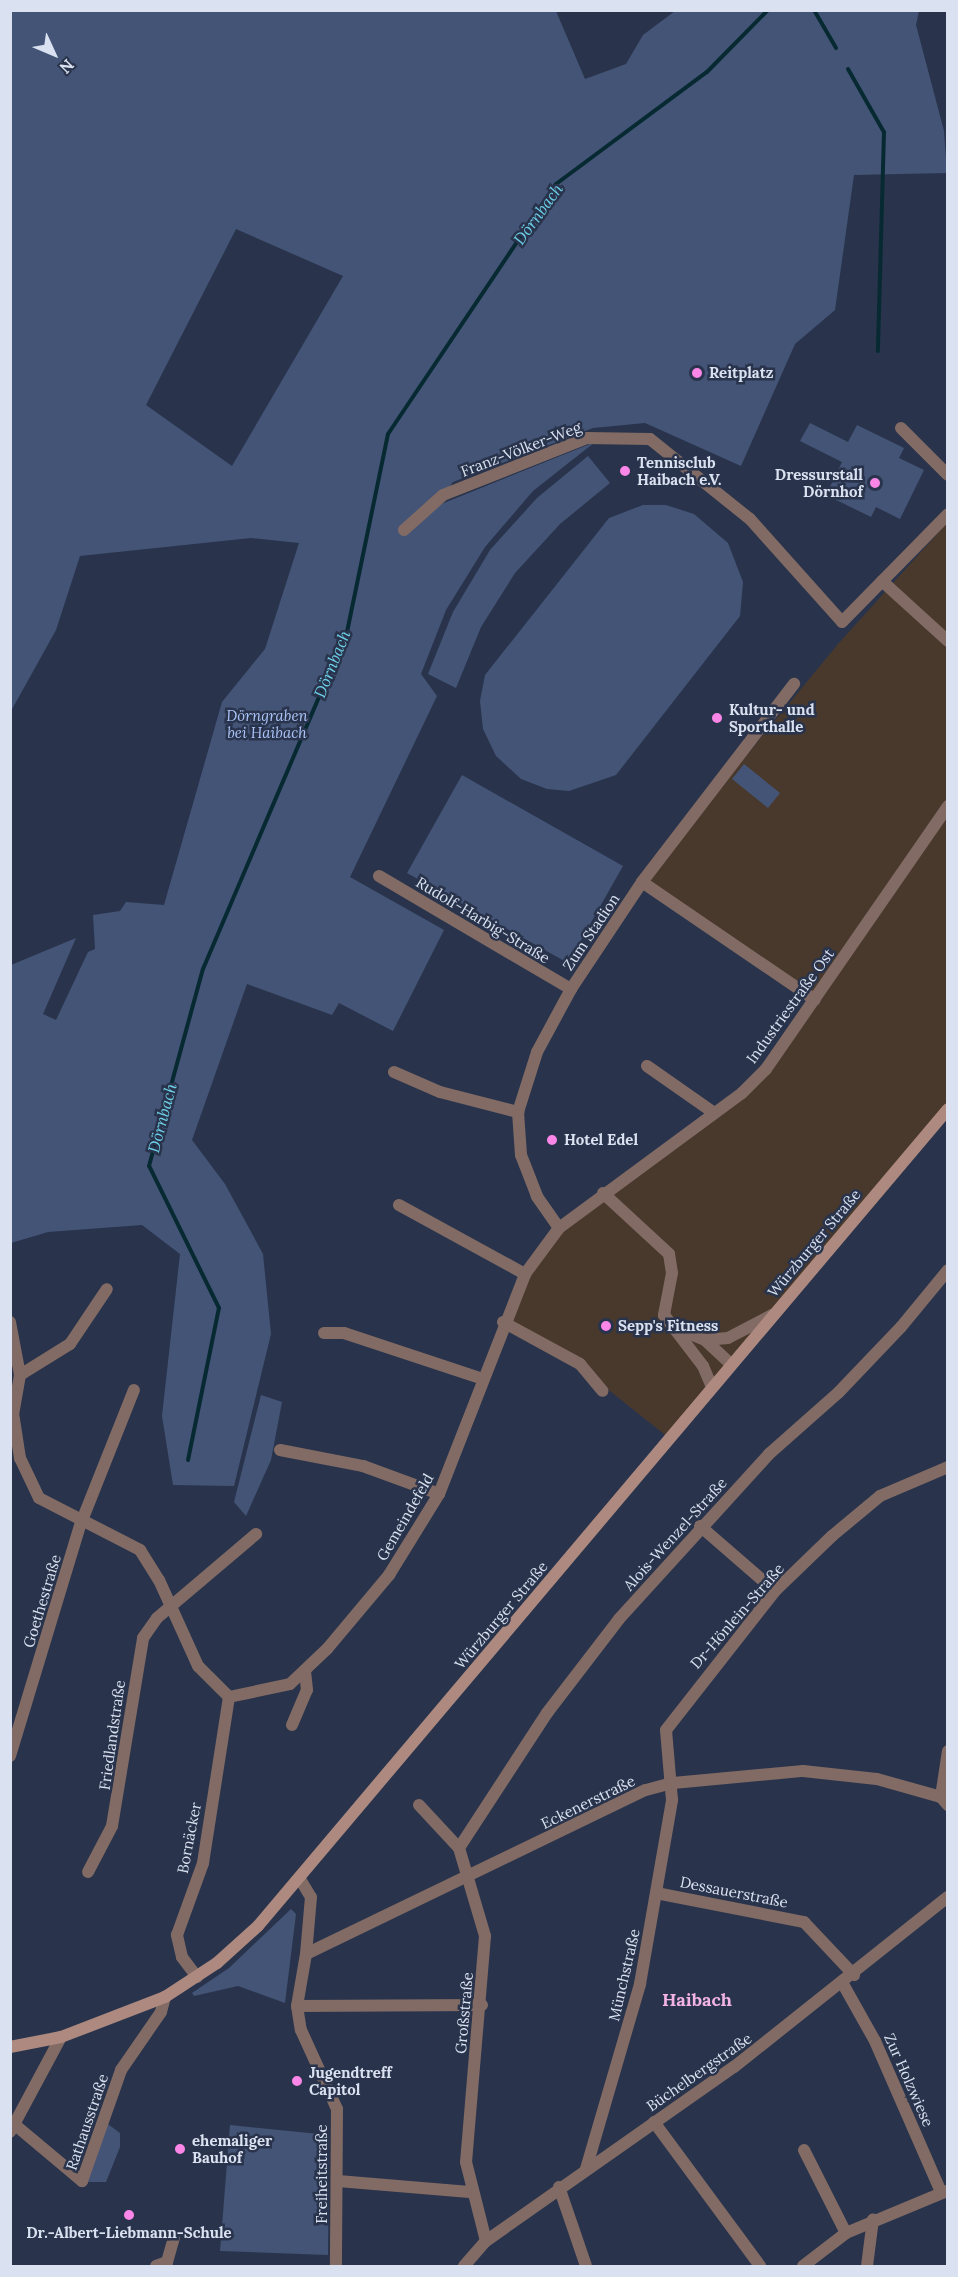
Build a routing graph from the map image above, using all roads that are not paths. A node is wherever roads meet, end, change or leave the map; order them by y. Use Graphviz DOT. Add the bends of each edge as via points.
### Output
graph roads {
  1 [pos="901,428"];
  2 [pos="948,475"];
  3 [pos="948,514"];
  4 [pos="404,530"];
  5 [pos="882,581"];
  6 [pos="948,640"];
  7 [pos="794,684"];
  8 [pos="948,806"];
  9 [pos="379,876"];
  10 [pos="642,882"];
  11 [pos="571,989"];
  12 [pos="815,1000"];
  13 [pos="647,1066"];
  14 [pos="394,1072"];
  15 [pos="948,1108"];
  16 [pos="518,1112"];
  17 [pos="714,1113"];
  18 [pos="603,1193"];
  19 [pos="399,1205"];
  20 [pos="559,1228"];
  21 [pos="948,1270"];
  22 [pos="525,1274"];
  23 [pos="107,1289"];
  24 [pos="773,1314"];
  25 [pos="10,1322"];
  26 [pos="503,1322"];
  27 [pos="676,1328"];
  28 [pos="324,1333"];
  29 [pos="705,1340"];
  30 [pos="731,1364"];
  31 [pos="20,1375"];
  32 [pos="483,1378"];
  33 [pos="712,1387"];
  34 [pos="134,1390"];
  35 [pos="603,1391"];
  36 [pos="12,1413"];
  37 [pos="280,1450"];
  38 [pos="948,1467"];
  39 [pos="439,1494"];
  40 [pos="81,1523"];
  41 [pos="700,1526"];
  42 [pos="256,1534"];
  43 [pos="775,1591"];
  44 [pos="172,1609"];
  45 [pos="305,1670"];
  46 [pos="229,1697"];
  47 [pos="292,1725"];
  48 [pos="948,1751"];
  49 [pos="10,1756"];
  50 [pos="673,1783"];
  51 [pos="944,1801"];
  52 [pos="419,1805"];
  53 [pos="459,1848"];
  54 [pos="88,1872"];
  55 [pos="300,1879"];
  56 [pos="469,1879"];
  57 [pos="656,1893"];
  58 [pos="948,1897"];
  59 [pos="306,1954"];
  60 [pos="854,1974"];
  61 [pos="197,1977"];
  62 [pos="843,1984"];
  63 [pos="165,1997"];
  64 [pos="482,2005"];
  65 [pos="297,2006"];
  66 [pos="61,2037"];
  67 [pos="10,2047"];
  68 [pos="654,2122"];
  69 [pos="12,2128"];
  70 [pos="804,2150"];
  71 [pos="586,2169"];
  72 [pos="338,2181"];
  73 [pos="559,2187"];
  74 [pos="944,2191"];
  75 [pos="470,2192"];
  76 [pos="873,2219"];
  77 [pos="846,2233"];
  78 [pos="174,2238"];
  79 [pos="486,2241"];
  80 [pos="156,2266"];
  81 [pos="336,2266"];
  82 [pos="464,2266"];
  83 [pos="586,2266"];
  84 [pos="760,2266"];
  85 [pos="803,2266"];
  86 [pos="867,2266"];
  1 -- 2 [label="street"];
  3 -- 5 [label="street"];
  4 -- 5 [label="street, Franz-Völker-Weg" via="443,495 587,438 650,439 750,519 842,622"];
  5 -- 6 [label="street"];
  7 -- 10 [label="street, Zum Stadion"];
  8 -- 12 [label="street, Industriestraße Ost"];
  9 -- 11 [label="street, Rudolf-Harbig-Straße"];
  10 -- 11 [label="street, Zum Stadion"];
  10 -- 12 [label="street"];
  11 -- 16 [label="street, Zum Stadion" via="537,1052"];
  12 -- 17 [label="street, Industriestraße Ost" via="766,1069"];
  13 -- 17 [label="street"];
  14 -- 16 [label="street" via="440,1092"];
  15 -- 24 [label="main road, Würzburger Straße"];
  16 -- 20 [label="street, Zum Stadion" via="521,1155 537,1196"];
  17 -- 18 [label="street, Industriestraße Ost"];
  18 -- 20 [label="street, Industriestraße Ost"];
  18 -- 27 [label="street" via="669,1254 672,1273 664,1315"];
  19 -- 22 [label="street"];
  20 -- 22 [label="street, Gemeindefeld"];
  21 -- 41 [label="street, Alois-Wenzel-Straße" via="838,1393 769,1454"];
  22 -- 26 [label="street, Gemeindefeld"];
  23 -- 31 [label="street" via="70,1344"];
  24 -- 29 [label="street" via="728,1338"];
  24 -- 30 [label="main road, Würzburger Straße"];
  25 -- 31 [label="street"];
  26 -- 32 [label="street, Gemeindefeld"];
  26 -- 35 [label="street" via="580,1364"];
  27 -- 29 [label="street"];
  27 -- 33 [label="street"];
  28 -- 32 [label="street" via="344,1333"];
  29 -- 30 [label="street"];
  30 -- 33 [label="main road, Würzburger Straße"];
  31 -- 36 [label="street"];
  32 -- 39 [label="street, Gemeindefeld"];
  33 -- 55 [label="main road, Würzburger Straße"];
  34 -- 40 [label="street, Goethestraße"];
  36 -- 40 [label="street" via="20,1458 39,1498"];
  37 -- 39 [label="street" via="363,1466"];
  38 -- 43 [label="street, Dr-Hönlein-Straße" via="880,1496"];
  39 -- 45 [label="street, Gemeindefeld" via="389,1575"];
  40 -- 44 [label="street" via="117,1534 140,1550"];
  40 -- 49 [label="street, Goethestraße"];
  41 -- 43 [label="street"];
  41 -- 53 [label="street, Alois-Wenzel-Straße" via="619,1619 547,1713"];
  42 -- 44 [label="street, Friedlandstraße"];
  43 -- 50 [label="street, Dr-Hönlein-Straße" via="666,1730 664,1750"];
  44 -- 46 [label="street" via="198,1666"];
  44 -- 54 [label="street, Friedlandstraße" via="157,1618 140,1647 112,1826"];
  45 -- 46 [label="street, Gemeindefeld" via="290,1684"];
  45 -- 47 [label="street" via="307,1690"];
  46 -- 61 [label="street, Bornäcker" via="203,1863 177,1935 182,1957"];
  48 -- 51 [label="street"];
  50 -- 51 [label="street, Eckenerstraße" via="802,1771 877,1779"];
  50 -- 56 [label="street, Eckenerstraße" via="646,1790"];
  50 -- 57 [label="street, Münchstraße"];
  52 -- 53 [label="street, Großstraße"];
  53 -- 56 [label="street, Großstraße"];
  55 -- 59 [label="street, Freiheitstraße" via="311,1897"];
  55 -- 61 [label="main road, Würzburger Straße" via="258,1926"];
  56 -- 59 [label="street, Eckenerstraße"];
  56 -- 64 [label="street, Großstraße" via="484,1936"];
  57 -- 60 [label="street, Dessauerstraße" via="804,1922"];
  57 -- 71 [label="street, Münchstraße" via="640,1984"];
  58 -- 60 [label="street, Büchelbergstraße"];
  59 -- 65 [label="street, Freiheitstraße"];
  60 -- 62 [label="street, Büchelbergstraße"];
  61 -- 63 [label="main road, Würzburger Straße"];
  62 -- 68 [label="street, Büchelbergstraße"];
  62 -- 74 [label="street, Zur Holzwiese" via="875,2041"];
  63 -- 66 [label="main road, Würzburger Straße"];
  63 -- 69 [label="street, Rathausstraße" via="161,2012 121,2070 82,2181"];
  64 -- 65 [label="street"];
  64 -- 75 [label="street, Großstraße" via="467,2128"];
  65 -- 72 [label="street, Freiheitstraße" via="301,2030 337,2109"];
  66 -- 67 [label="main road, Würzburger Straße"];
  66 -- 69 [label="street"];
  68 -- 71 [label="street, Büchelbergstraße"];
  68 -- 84 [label="street"];
  70 -- 77 [label="street"];
  71 -- 73 [label="street, Büchelbergstraße"];
  72 -- 75 [label="street"];
  72 -- 81 [label="street, Freiheitstraße"];
  73 -- 79 [label="street, Büchelbergstraße"];
  73 -- 83 [label="street"];
  74 -- 76 [label="street"];
  75 -- 79 [label="street, Großstraße"];
  76 -- 77 [label="street"];
  76 -- 86 [label="street"];
  77 -- 85 [label="street"];
  78 -- 80 [label="street" via="167,2262"];
  79 -- 82 [label="street, Büchelbergstraße"];
}
